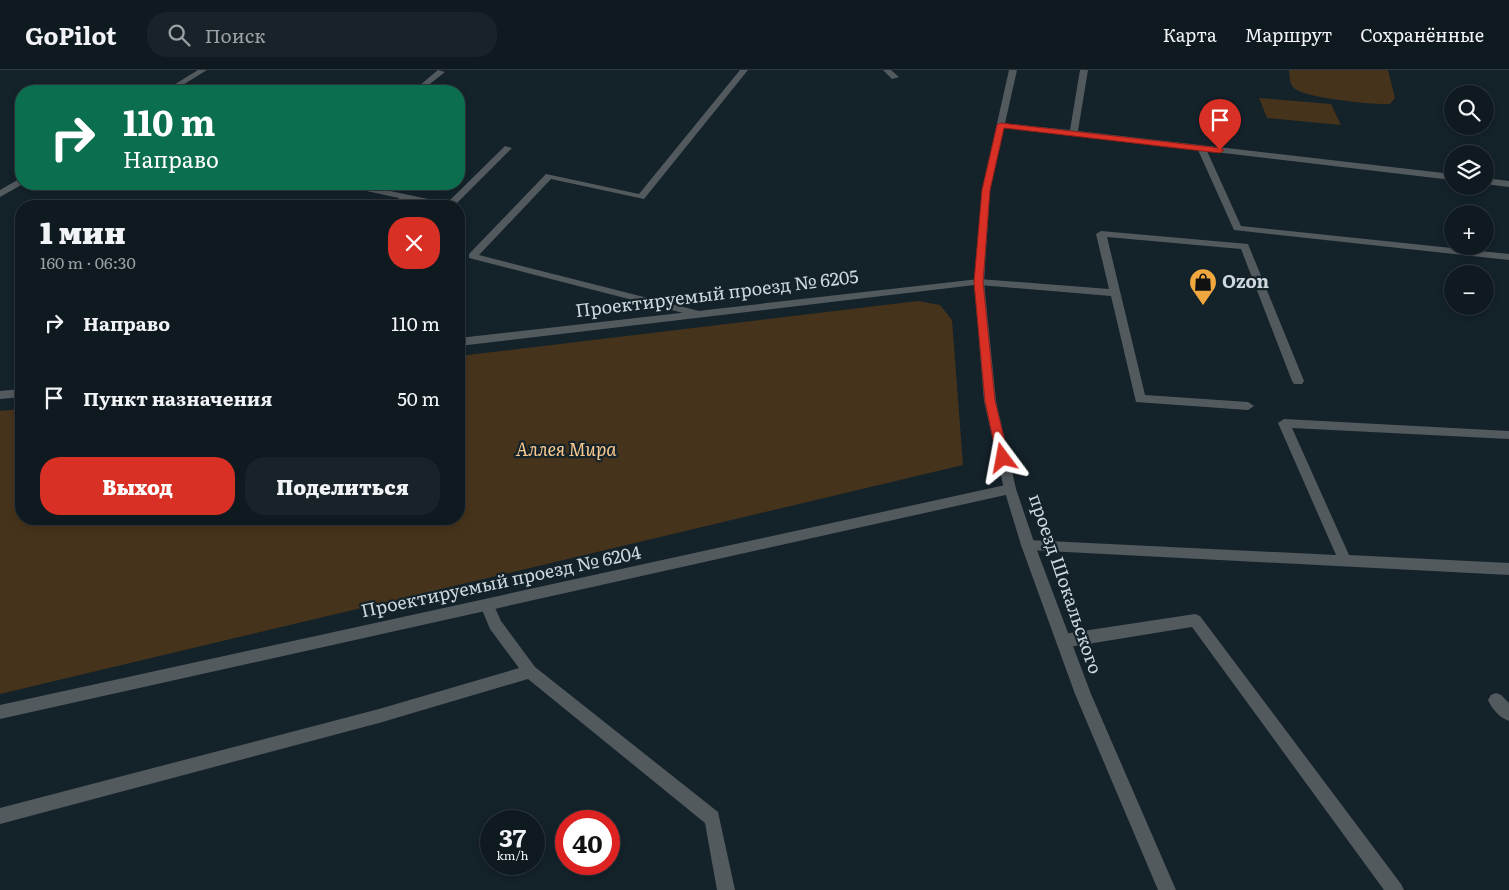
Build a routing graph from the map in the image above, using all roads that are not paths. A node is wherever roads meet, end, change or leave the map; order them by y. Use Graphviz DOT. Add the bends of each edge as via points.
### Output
graph roads {
  1 [pos="203,70"];
  2 [pos="744,70"];
  3 [pos="887,70"];
  4 [pos="1013,70"];
  5 [pos="1084,70"];
  6 [pos="441,72"];
  7 [pos="896,77"];
  8 [pos="178,85"];
  9 [pos="425,85"];
  10 [pos="1000,125"];
  11 [pos="1073,134"];
  12 [pos="508,148"];
  13 [pos="1201,148"];
  14 [pos="1444,176"];
  15 [pos="1494,182"];
  16 [pos="1509,184"];
  17 [pos="15,185"];
  18 [pos="373,190"];
  19 [pos="0,194"];
  20 [pos="405,197"];
  21 [pos="402,200"];
  22 [pos="420,200"];
  23 [pos="456,200"];
  24 [pos="1509,256"];
  25 [pos="979,282"];
  26 [pos="1115,294"];
  27 [pos="699,314"];
  28 [pos="465,341"];
  29 [pos="1298,381"];
  30 [pos="15,394"];
  31 [pos="0,396"];
  32 [pos="1248,406"];
  33 [pos="1509,435"];
  34 [pos="1010,489"];
  35 [pos="1028,545"];
  36 [pos="1345,561"];
  37 [pos="1509,569"];
  38 [pos="487,604"];
  39 [pos="1064,641"];
  40 [pos="530,672"];
  41 [pos="1496,700"];
  42 [pos="0,712"];
  43 [pos="1509,714"];
  44 [pos="0,816"];
  45 [pos="726,890"];
  46 [pos="1168,890"];
  47 [pos="1395,890"];
  1 -- 8 [label="street"];
  2 -- 27 [label="street" via="640,197 549,176 472,256"];
  3 -- 7 [label="street"];
  4 -- 10 [label="street, проезд Шокальского"];
  5 -- 11 [label="street"];
  6 -- 9 [label="street"];
  10 -- 11 [label="street"];
  10 -- 25 [label="street, проезд Шокальского" via="986,190"];
  11 -- 13 [label="street"];
  12 -- 23 [label="street"];
  13 -- 14 [label="street"];
  13 -- 24 [label="street" via="1238,228"];
  15 -- 16 [label="street"];
  17 -- 19 [label="street"];
  18 -- 20 [label="street"];
  20 -- 21 [label="street"];
  20 -- 22 [label="street"];
  25 -- 26 [label="street, Проектируемый проезд № 6205"];
  25 -- 27 [label="street, Проектируемый проезд № 6205"];
  25 -- 34 [label="street, проезд Шокальского" via="990,401"];
  26 -- 29 [label="street" via="1101,234 1245,246"];
  26 -- 32 [label="street" via="1140,399"];
  27 -- 28 [label="street, Проектируемый проезд № 6205"];
  30 -- 31 [label="street"];
  33 -- 36 [label="street" via="1284,423"];
  34 -- 35 [label="street, проезд Шокальского"];
  34 -- 38 [label="street, Проектируемый проезд № 6204"];
  35 -- 36 [label="street"];
  35 -- 39 [label="street, проезд Шокальского"];
  36 -- 37 [label="street"];
  38 -- 40 [label="street" via="495,625"];
  38 -- 42 [label="street, Проектируемый проезд № 6204"];
  39 -- 46 [label="street, проезд Шокальского" via="1083,694"];
  39 -- 47 [label="street" via="1195,620"];
  40 -- 44 [label="street" via="379,716"];
  40 -- 45 [label="street" via="712,818"];
  41 -- 43 [label="street"];
}
